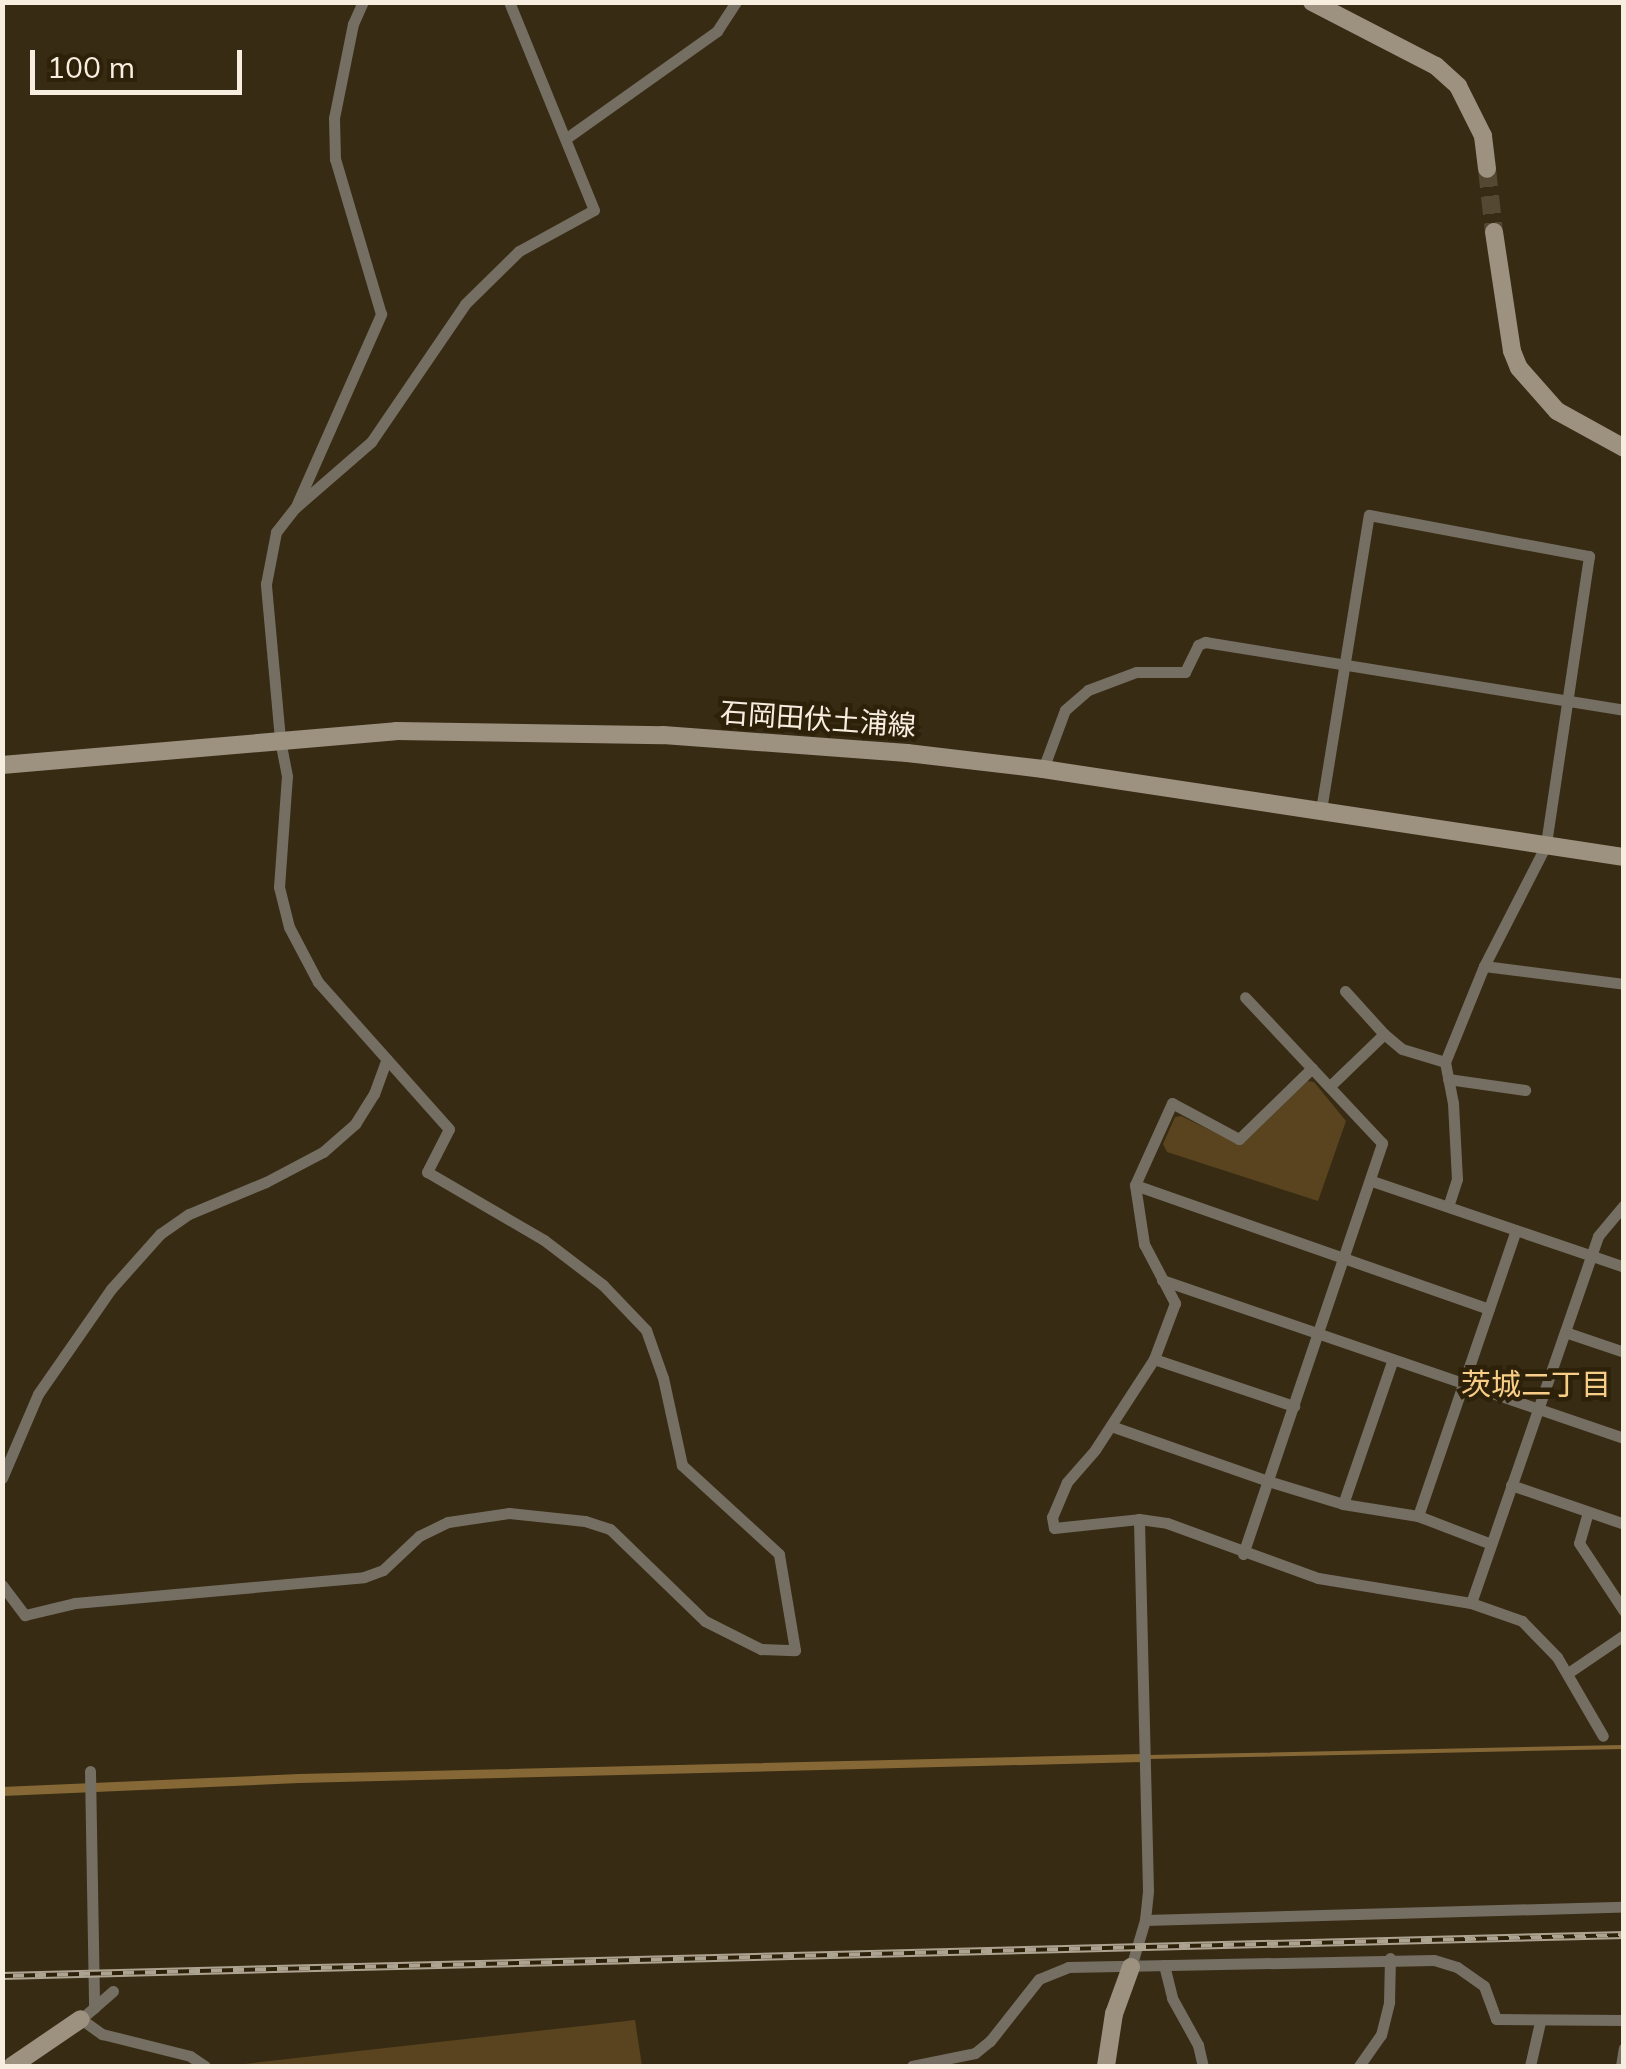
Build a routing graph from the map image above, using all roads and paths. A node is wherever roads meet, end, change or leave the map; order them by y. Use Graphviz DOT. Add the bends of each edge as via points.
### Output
graph roads {
  1 [pos="363,2"];
  2 [pos="510,2"];
  3 [pos="736,2"];
  4 [pos="1312,2"];
  5 [pos="568,138"];
  6 [pos="1487,169"];
  7 [pos="1494,232"];
  8 [pos="1624,448"];
  9 [pos="295,508"];
  10 [pos="1346,663"];
  11 [pos="1569,701"];
  12 [pos="1624,710"];
  13 [pos="280,739"];
  14 [pos="2,765"];
  15 [pos="1043,770"];
  16 [pos="1321,810"];
  17 [pos="1546,846"];
  18 [pos="1624,857"];
  19 [pos="1484,966"];
  20 [pos="1624,984"];
  21 [pos="1345,992"];
  22 [pos="1246,996"];
  23 [pos="1384,1034"];
  24 [pos="387,1059"];
  25 [pos="1445,1062"];
  26 [pos="1312,1068"];
  27 [pos="1448,1078"];
  28 [pos="1330,1086"];
  29 [pos="1525,1090"];
  30 [pos="1372,1181"];
  31 [pos="1135,1185"];
  32 [pos="1624,1205"];
  33 [pos="1448,1206"];
  34 [pos="1516,1230"];
  35 [pos="1591,1256"];
  36 [pos="1345,1258"];
  37 [pos="1624,1267"];
  38 [pos="1162,1280"];
  39 [pos="1489,1310"];
  40 [pos="1565,1332"];
  41 [pos="1319,1334"];
  42 [pos="1624,1352"];
  43 [pos="1154,1359"];
  44 [pos="1393,1360"];
  45 [pos="1464,1383"];
  46 [pos="1294,1406"];
  47 [pos="1538,1408"];
  48 [pos="1110,1426"];
  49 [pos="1624,1438"];
  50 [pos="2,1478"];
  51 [pos="1268,1481"];
  52 [pos="1512,1484"];
  53 [pos="1343,1504"];
  54 [pos="1588,1512"];
  55 [pos="1418,1516"];
  56 [pos="1139,1519"];
  57 [pos="1624,1524"];
  58 [pos="1491,1544"];
  59 [pos="1243,1554"];
  60 [pos="2,1585"];
  61 [pos="1472,1603"];
  62 [pos="1624,1611"];
  63 [pos="1624,1635"];
  64 [pos="1568,1673"];
  65 [pos="1603,1736"];
  66 [pos="90,1775"];
  67 [pos="1624,1907"];
  68 [pos="1145,1920"];
  69 [pos="1390,1958"];
  70 [pos="1164,1966"];
  71 [pos="1131,1968"];
  72 [pos="113,1990"];
  73 [pos="87,2014"];
  74 [pos="1624,2020"];
  75 [pos="1540,2022"];
  76 [pos="1624,2048"];
  77 [pos="12,2066"];
  78 [pos="206,2066"];
  79 [pos="912,2066"];
  80 [pos="1106,2066"];
  81 [pos="1203,2066"];
  82 [pos="1359,2066"];
  83 [pos="1530,2066"];
  84 [pos="1621,2066"];
  1 -- 9 [label="street" via="334,118 335,160 381,314"];
  2 -- 5 [label="street"];
  3 -- 5 [label="street" via="717,31"];
  4 -- 6 [label="main road" via="1436,66 1458,86 1480,126"];
  5 -- 9 [label="street" via="594,210 518,251 465,304 371,442"];
  7 -- 8 [label="main road" via="1519,368 1557,411"];
  9 -- 13 [label="street" via="276,532 266,584"];
  10 -- 11 [label="street"];
  10 -- 11 [label="street" via="1369,514 1590,556"];
  10 -- 15 [label="street" via="1206,642 1186,672 1136,672 1088,690 1065,710"];
  10 -- 16 [label="street"];
  11 -- 12 [label="street"];
  11 -- 17 [label="street"];
  13 -- 14 [label="main road, 石岡田伏土浦線"];
  13 -- 15 [label="main road, 石岡田伏土浦線" via="396,731 663,736 906,752"];
  13 -- 24 [label="street" via="288,776 279,886 289,927 318,982"];
  15 -- 16 [label="main road, 石岡田伏土浦線"];
  16 -- 17 [label="main road, 石岡田伏土浦線"];
  17 -- 18 [label="main road, 石岡田伏土浦線"];
  17 -- 19 [label="street"];
  19 -- 20 [label="street"];
  19 -- 25 [label="street"];
  21 -- 23 [label="street"];
  22 -- 26 [label="street"];
  23 -- 25 [label="street" via="1402,1049"];
  23 -- 28 [label="street"];
  24 -- 50 [label="street" via="356,1124 323,1152 160,1234 111,1289 38,1394"];
  24 -- 60 [label="street" via="449,1129 427,1172 544,1240 603,1285 646,1330 682,1465 779,1554 794,1650 761,1649 705,1621 610,1529 509,1513 448,1522 364,1577 75,1603 24,1615"];
  25 -- 27 [label="street"];
  26 -- 28 [label="street"];
  26 -- 31 [label="street" via="1238,1138 1172,1104"];
  27 -- 29 [label="street"];
  27 -- 33 [label="street" via="1458,1179"];
  28 -- 30 [label="street" via="1382,1143"];
  30 -- 33 [label="street"];
  30 -- 36 [label="street"];
  31 -- 36 [label="street"];
  31 -- 38 [label="street" via="1144,1244"];
  32 -- 35 [label="street"];
  33 -- 34 [label="street"];
  34 -- 35 [label="street"];
  34 -- 39 [label="street"];
  35 -- 37 [label="street"];
  35 -- 40 [label="street"];
  36 -- 39 [label="street"];
  36 -- 41 [label="street"];
  38 -- 41 [label="street"];
  38 -- 43 [label="street" via="1175,1304"];
  39 -- 45 [label="street"];
  40 -- 42 [label="street"];
  40 -- 47 [label="street"];
  41 -- 44 [label="street"];
  41 -- 46 [label="street"];
  43 -- 46 [label="street"];
  43 -- 48 [label="street"];
  44 -- 45 [label="street"];
  44 -- 53 [label="street"];
  45 -- 47 [label="street"];
  45 -- 55 [label="street"];
  46 -- 51 [label="street"];
  47 -- 49 [label="street"];
  47 -- 52 [label="street"];
  48 -- 51 [label="street"];
  48 -- 56 [label="street" via="1067,1482 1052,1516 1054,1528"];
  51 -- 53 [label="street"];
  51 -- 59 [label="street"];
  52 -- 54 [label="street"];
  52 -- 58 [label="street"];
  53 -- 55 [label="street"];
  54 -- 57 [label="street"];
  54 -- 62 [label="street" via="1579,1543"];
  55 -- 58 [label="street"];
  56 -- 59 [label="street" via="1168,1523"];
  56 -- 68 [label="street"];
  58 -- 61 [label="street"];
  59 -- 61 [label="street" via="1318,1578"];
  61 -- 64 [label="street" via="1522,1620"];
  63 -- 64 [label="street"];
  64 -- 65 [label="street"];
  66 -- 73 [label="street"];
  67 -- 68 [label="street"];
  68 -- 71 [label="street"];
  69 -- 70 [label="street"];
  69 -- 75 [label="street" via="1457,1967 1484,1986 1496,2018"];
  69 -- 82 [label="street" via="1381,2034"];
  70 -- 71 [label="street"];
  70 -- 81 [label="street"];
  71 -- 79 [label="street" via="1053,1972 1039,1979 975,2053"];
  71 -- 80 [label="main road" via="1114,2014"];
  72 -- 73 [label="street"];
  73 -- 77 [label="main road"];
  73 -- 78 [label="street" via="102,2034"];
  74 -- 75 [label="street"];
  75 -- 83 [label="street"];
  76 -- 84 [label="street"];
}
